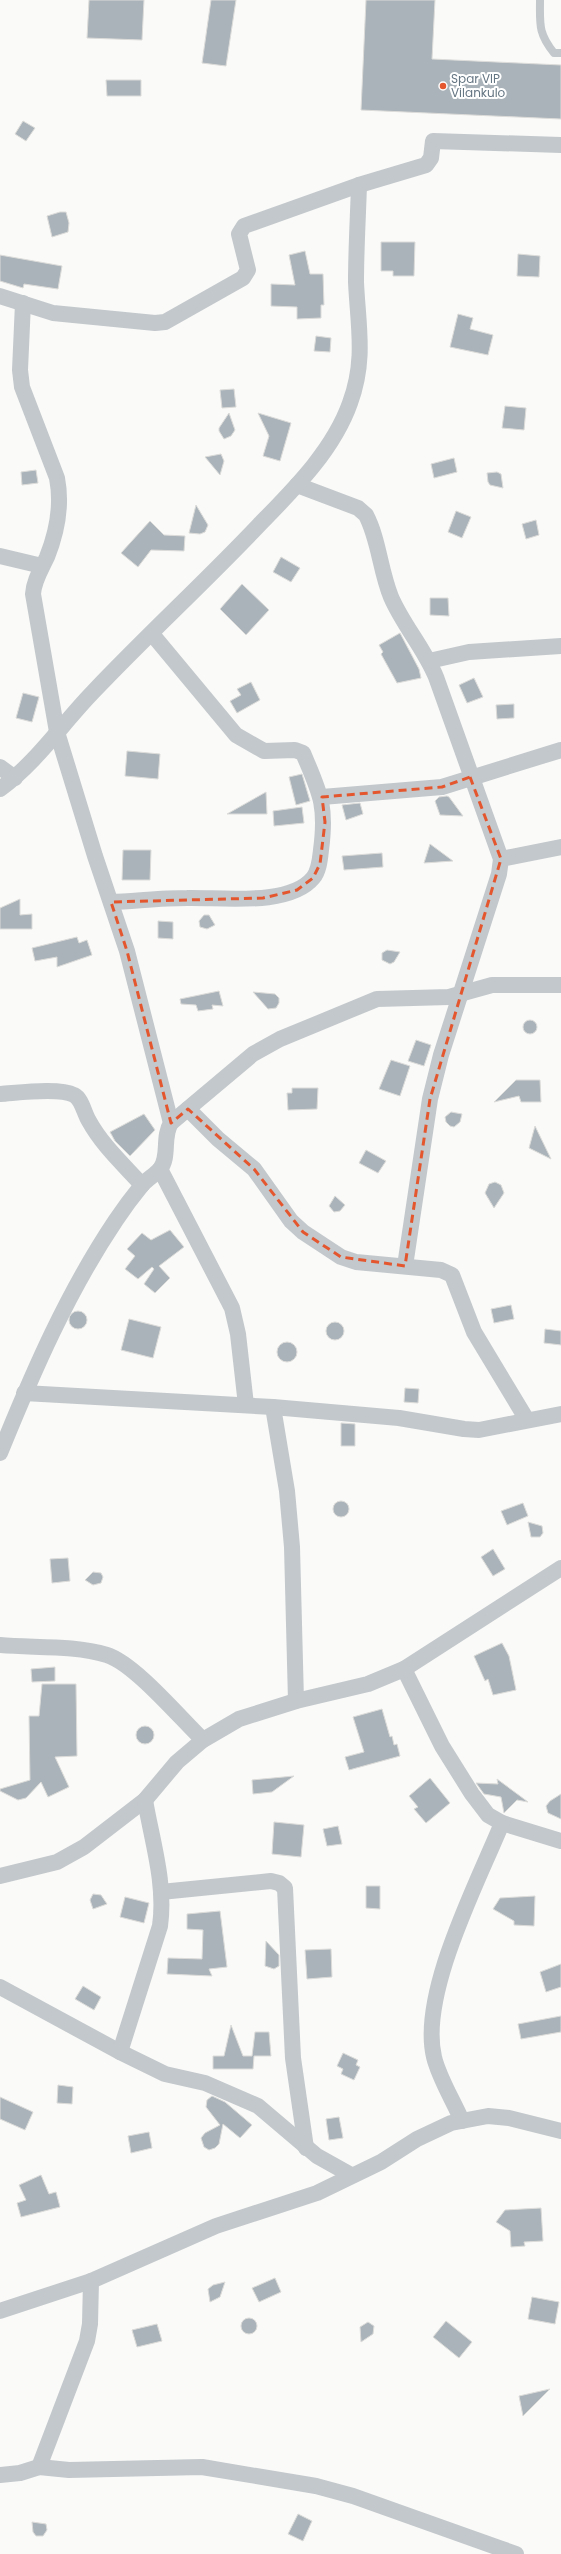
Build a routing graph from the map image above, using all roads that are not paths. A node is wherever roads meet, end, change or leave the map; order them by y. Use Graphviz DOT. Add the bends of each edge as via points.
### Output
graph roads {
  1 [pos="540,0"];
  2 [pos="561,53"];
  3 [pos="561,145"];
  4 [pos="359,185"];
  5 [pos="0,296"];
  6 [pos="23,303"];
  7 [pos="298,485"];
  8 [pos="0,556"];
  9 [pos="42,566"];
  10 [pos="152,634"];
  11 [pos="561,646"];
  12 [pos="429,661"];
  13 [pos="57,732"];
  14 [pos="561,750"];
  15 [pos="0,767"];
  16 [pos="470,777"];
  17 [pos="15,778"];
  18 [pos="0,788"];
  19 [pos="322,797"];
  20 [pos="561,847"];
  21 [pos="501,860"];
  22 [pos="111,902"];
  23 [pos="561,985"];
  24 [pos="462,994"];
  25 [pos="0,1094"];
  26 [pos="188,1109"];
  27 [pos="171,1123"];
  28 [pos="160,1169"];
  29 [pos="142,1185"];
  30 [pos="405,1266"];
  31 [pos="24,1393"];
  32 [pos="246,1405"];
  33 [pos="273,1407"];
  34 [pos="561,1414"];
  35 [pos="527,1420"];
  36 [pos="0,1453"];
  37 [pos="561,1568"];
  38 [pos="0,1645"];
  39 [pos="404,1669"];
  40 [pos="296,1701"];
  41 [pos="203,1740"];
  42 [pos="145,1800"];
  43 [pos="502,1823"];
  44 [pos="561,1841"];
  45 [pos="0,1876"];
  46 [pos="162,1892"];
  47 [pos="0,1987"];
  48 [pos="120,2052"];
  49 [pos="462,2120"];
  50 [pos="561,2131"];
  51 [pos="306,2148"];
  52 [pos="351,2175"];
  53 [pos="91,2281"];
  54 [pos="0,2311"];
  55 [pos="39,2467"];
  56 [pos="0,2475"];
  57 [pos="516,2554"];
  1 -- 2 [label="lane" via="540,29 544,41 554,53"];
  3 -- 4 [label="street" via="433,141 431,158 426,165"];
  4 -- 6 [label="street" via="244,226 239,234 248,270 243,278 165,322 76,317 53,313"];
  4 -- 7 [label="street" via="356,281 361,362 350,404 340,424"];
  5 -- 6 [label="street"];
  6 -- 9 [label="street" via="20,370 22,387 53,466 60,493 55,533"];
  7 -- 10 [label="street"];
  7 -- 12 [label="street" via="358,508 366,514 398,613"];
  8 -- 9 [label="street"];
  9 -- 13 [label="street" via="34,583 33,594"];
  10 -- 13 [label="street" via="92,692"];
  10 -- 19 [label="street" via="236,735 264,751 295,750 303,753"];
  11 -- 12 [label="street" via="470,652"];
  12 -- 16 [label="street"];
  13 -- 17 [label="street"];
  13 -- 22 [label="street"];
  14 -- 16 [label="street"];
  15 -- 17 [label="street"];
  16 -- 19 [label="street" via="442,787"];
  16 -- 21 [label="street"];
  17 -- 18 [label="street"];
  19 -- 22 [label="street" via="325,822 320,864 313,878 297,890 263,898"];
  20 -- 21 [label="street"];
  21 -- 24 [label="street"];
  22 -- 27 [label="street" via="127,950"];
  23 -- 24 [label="street" via="492,984"];
  24 -- 26 [label="street" via="377,1000 280,1039 253,1054"];
  24 -- 30 [label="street" via="441,1055 430,1099"];
  25 -- 29 [label="street" via="62,1092 74,1095 98,1135"];
  26 -- 27 [label="street"];
  26 -- 30 [label="street" via="218,1139 254,1169 291,1221 302,1232 340,1257 356,1262"];
  27 -- 28 [label="street" via="167,1130"];
  28 -- 29 [label="street"];
  28 -- 32 [label="street" via="232,1308 238,1334"];
  29 -- 31 [label="street" via="73,1288"];
  30 -- 35 [label="street" via="441,1270 452,1275 474,1332"];
  31 -- 32 [label="street"];
  31 -- 36 [label="street"];
  32 -- 33 [label="street"];
  33 -- 35 [label="street" via="399,1418 479,1430"];
  33 -- 40 [label="street" via="287,1491 292,1547"];
  34 -- 35 [label="street"];
  37 -- 39 [label="street"];
  38 -- 41 [label="street" via="89,1652 108,1656 127,1665"];
  39 -- 40 [label="street" via="368,1684"];
  39 -- 43 [label="street" via="425,1714 472,1794 488,1815"];
  40 -- 41 [label="street" via="239,1719"];
  41 -- 42 [label="street" via="177,1762"];
  42 -- 45 [label="street" via="84,1848 69,1856 57,1862"];
  42 -- 46 [label="street"];
  43 -- 44 [label="street"];
  43 -- 49 [label="street" via="448,1953 434,2012 434,2058"];
  46 -- 48 [label="street" via="160,1926"];
  46 -- 51 [label="street" via="271,1882 279,1883 285,1888 294,2074"];
  47 -- 48 [label="street"];
  48 -- 51 [label="street" via="165,2074 205,2083 258,2106"];
  49 -- 50 [label="street" via="495,2116"];
  49 -- 52 [label="street" via="417,2139 381,2162"];
  51 -- 52 [label="street"];
  52 -- 53 [label="street" via="317,2193 216,2226"];
  53 -- 54 [label="street"];
  53 -- 55 [label="street" via="90,2324 86,2341"];
  55 -- 56 [label="street" via="20,2473"];
  55 -- 57 [label="street" via="69,2470 202,2467 316,2486 353,2496"];
}
